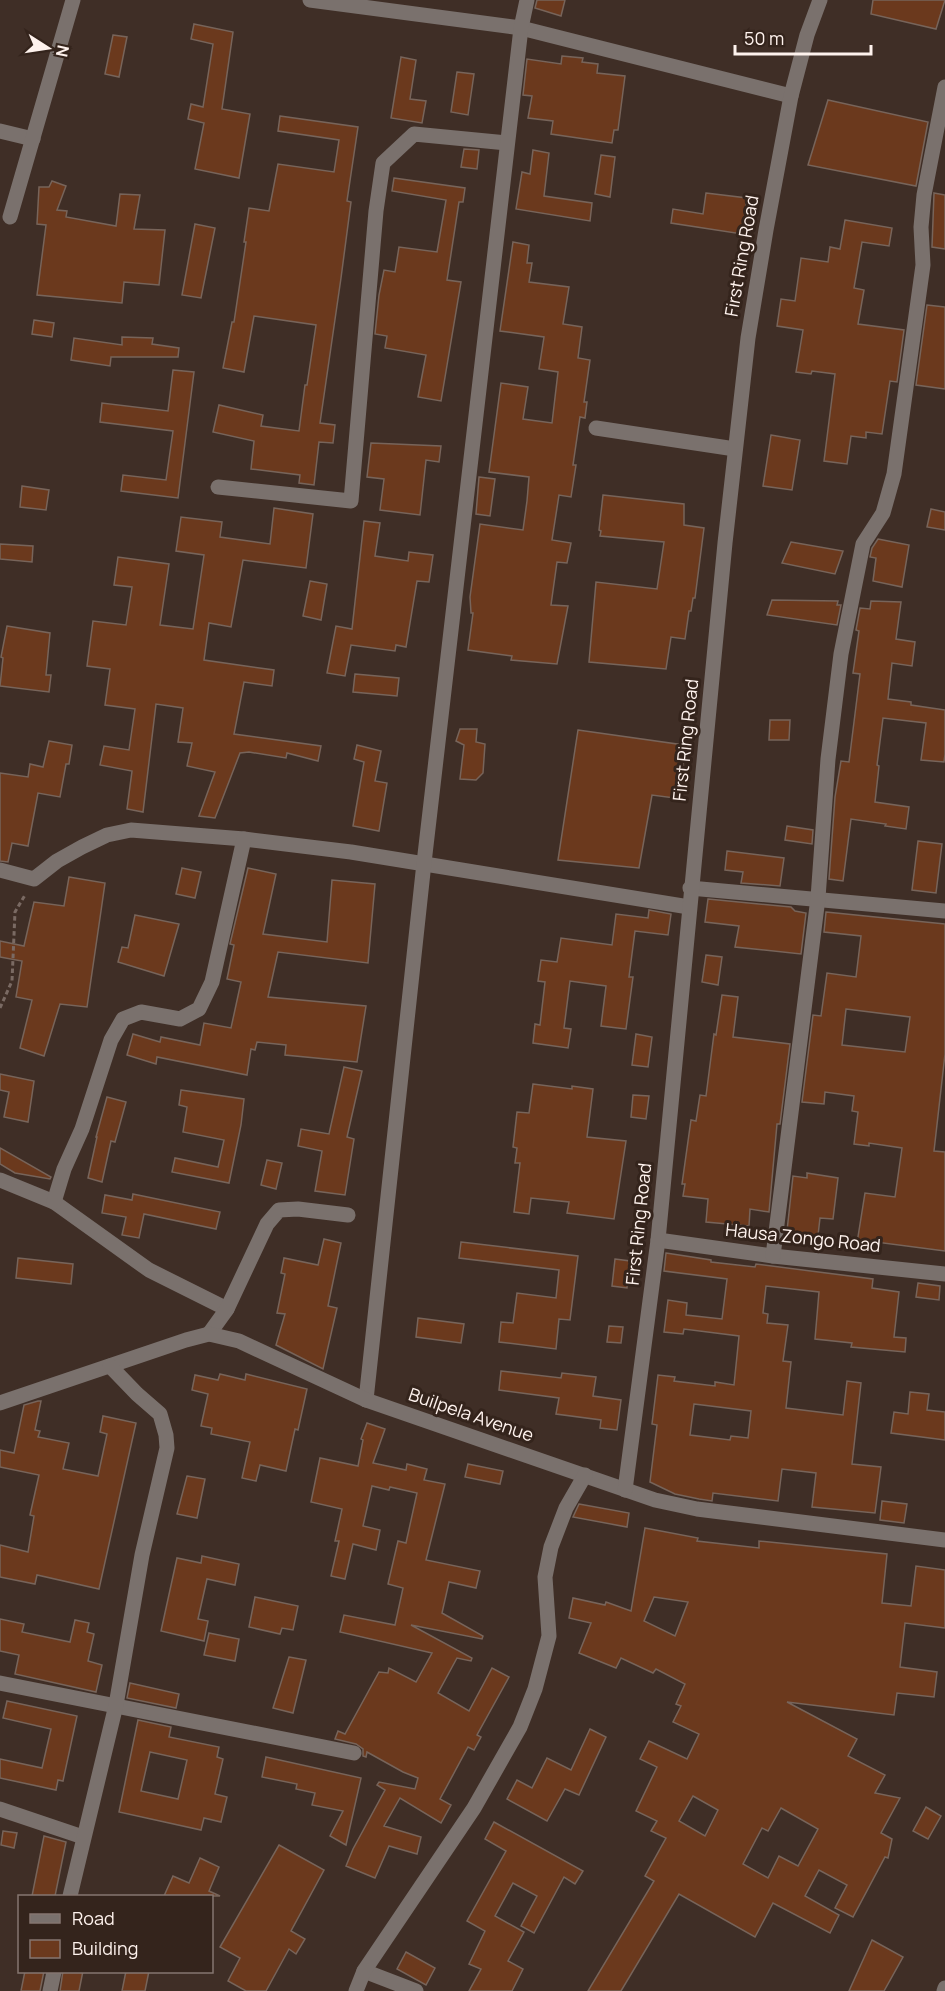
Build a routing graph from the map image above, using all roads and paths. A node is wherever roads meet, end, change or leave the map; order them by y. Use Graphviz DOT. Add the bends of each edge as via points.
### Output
graph roads {
  1 [pos="74,0"];
  2 [pos="310,0"];
  3 [pos="527,0"];
  4 [pos="820,0"];
  5 [pos="521,28"];
  6 [pos="945,87"];
  7 [pos="791,96"];
  8 [pos="0,131"];
  9 [pos="33,139"];
  10 [pos="507,143"];
  11 [pos="10,217"];
  12 [pos="596,428"];
  13 [pos="735,449"];
  14 [pos="218,487"];
  15 [pos="244,838"];
  16 [pos="423,863"];
  17 [pos="0,870"];
  18 [pos="34,879"];
  19 [pos="690,888"];
  20 [pos="818,898"];
  21 [pos="688,906"];
  22 [pos="945,911"];
  23 [pos="0,1008"];
  24 [pos="0,1180"];
  25 [pos="54,1202"];
  26 [pos="348,1215"];
  27 [pos="657,1240"];
  28 [pos="773,1256"];
  29 [pos="945,1274"];
  30 [pos="227,1309"];
  31 [pos="209,1334"];
  32 [pos="110,1366"];
  33 [pos="366,1400"];
  34 [pos="0,1402"];
  35 [pos="585,1475"];
  36 [pos="625,1490"];
  37 [pos="945,1540"];
  38 [pos="0,1683"];
  39 [pos="116,1705"];
  40 [pos="354,1753"];
  41 [pos="0,1809"];
  42 [pos="83,1837"];
  43 [pos="70,1895"];
  44 [pos="364,1971"];
  45 [pos="54,1973"];
  46 [pos="50,1991"];
  47 [pos="356,1991"];
  48 [pos="416,1991"];
  1 -- 9 [label="street"];
  2 -- 5 [label="street"];
  3 -- 5 [label="street"];
  4 -- 7 [label="street, First Ring Road"];
  5 -- 7 [label="street"];
  5 -- 10 [label="street"];
  6 -- 20 [label="street" via="924,195 924,265 894,474 883,513 863,544 841,654 828,759"];
  7 -- 13 [label="street, First Ring Road" via="750,327"];
  8 -- 9 [label="street"];
  9 -- 11 [label="street"];
  10 -- 14 [label="street" via="414,134 382,163 351,501"];
  10 -- 16 [label="street"];
  12 -- 13 [label="street"];
  13 -- 19 [label="street, First Ring Road"];
  15 -- 16 [label="street"];
  15 -- 18 [label="street" via="131,830 99,839 57,861"];
  15 -- 25 [label="street" via="212,982 199,1009 180,1019 141,1012 123,1019 111,1040"];
  16 -- 21 [label="street"];
  16 -- 33 [label="street"];
  17 -- 18 [label="street"];
  18 -- 23 [label="path" via="15,912 12,981"];
  19 -- 20 [label="street"];
  19 -- 21 [label="street, First Ring Road"];
  20 -- 22 [label="street"];
  20 -- 28 [label="street"];
  21 -- 27 [label="street, First Ring Road"];
  24 -- 25 [label="street"];
  25 -- 30 [label="street" via="149,1270"];
  26 -- 30 [label="street" via="279,1210 267,1224"];
  27 -- 28 [label="street, Hausa Zongo Road"];
  27 -- 36 [label="street, First Ring Road"];
  28 -- 29 [label="street, Hausa Zongo Road"];
  30 -- 31 [label="street"];
  31 -- 32 [label="street"];
  31 -- 33 [label="street, Builpela Avenue" via="239,1341"];
  32 -- 34 [label="street"];
  32 -- 39 [label="street" via="160,1414 166,1435"];
  33 -- 35 [label="street, Builpela Avenue"];
  35 -- 36 [label="street, Builpela Avenue"];
  35 -- 44 [label="street" via="566,1508 551,1547 545,1577 549,1636 520,1727 474,1808"];
  36 -- 37 [label="street, Builpela Avenue" via="697,1509"];
  38 -- 39 [label="street"];
  39 -- 40 [label="street"];
  39 -- 42 [label="street"];
  41 -- 42 [label="street"];
  42 -- 43 [label="street"];
  44 -- 47 [label="street"];
  44 -- 48 [label="street"];
  45 -- 46 [label="street"];
}
